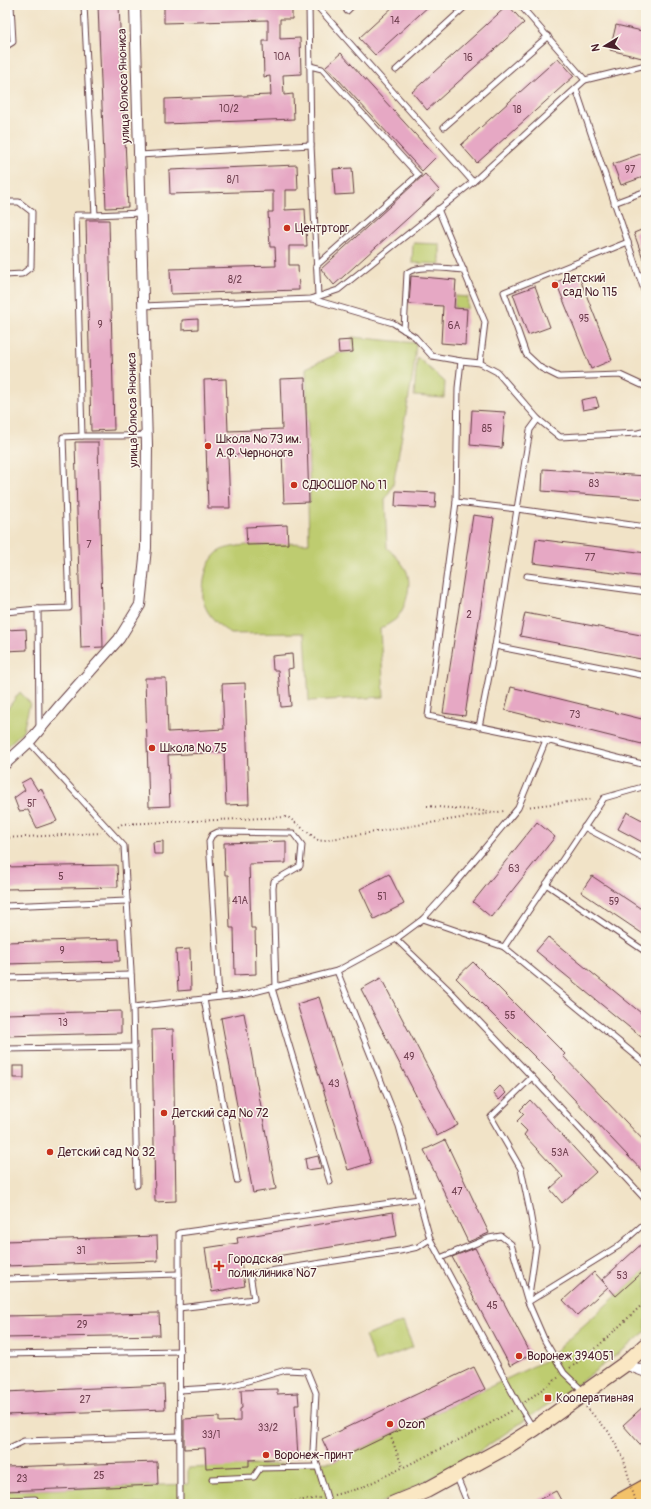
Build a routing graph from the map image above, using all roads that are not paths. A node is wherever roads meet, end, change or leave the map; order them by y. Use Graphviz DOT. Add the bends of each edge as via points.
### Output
graph roads {
  1 [pos="11,5"];
  2 [pos="84,5"];
  3 [pos="135,5"];
  4 [pos="309,5"];
  5 [pos="316,5"];
  6 [pos="353,5"];
  7 [pos="467,5"];
  8 [pos="520,5"];
  9 [pos="347,11"];
  10 [pos="548,36"];
  11 [pos="5,47"];
  12 [pos="646,65"];
  13 [pos="310,66"];
  14 [pos="396,70"];
  15 [pos="585,80"];
  16 [pos="576,89"];
  17 [pos="444,127"];
  18 [pos="311,145"];
  19 [pos="139,156"];
  20 [pos="473,182"];
  21 [pos="646,192"];
  22 [pos="5,202"];
  23 [pos="614,203"];
  24 [pos="438,209"];
  25 [pos="141,213"];
  26 [pos="95,215"];
  27 [pos="628,242"];
  28 [pos="316,266"];
  29 [pos="464,270"];
  30 [pos="646,274"];
  31 [pos="5,275"];
  32 [pos="639,276"];
  33 [pos="318,296"];
  34 [pos="646,296"];
  35 [pos="310,299"];
  36 [pos="143,306"];
  37 [pos="404,330"];
  38 [pos="461,361"];
  39 [pos="480,363"];
  40 [pos="646,388"];
  41 [pos="538,419"];
  42 [pos="646,431"];
  43 [pos="147,435"];
  44 [pos="82,436"];
  45 [pos="456,502"];
  46 [pos="516,509"];
  47 [pos="646,527"];
  48 [pos="527,576"];
  49 [pos="646,592"];
  50 [pos="38,609"];
  51 [pos="5,612"];
  52 [pos="495,646"];
  53 [pos="646,676"];
  54 [pos="479,727"];
  55 [pos="39,730"];
  56 [pos="546,740"];
  57 [pos="29,742"];
  58 [pos="5,764"];
  59 [pos="646,765"];
  60 [pos="646,786"];
  61 [pos="584,827"];
  62 [pos="646,860"];
  63 [pos="546,884"];
  64 [pos="127,901"];
  65 [pos="5,906"];
  66 [pos="423,919"];
  67 [pos="396,939"];
  68 [pos="504,947"];
  69 [pos="646,952"];
  70 [pos="337,971"];
  71 [pos="132,975"];
  72 [pos="5,978"];
  73 [pos="274,987"];
  74 [pos="219,997"];
  75 [pos="204,999"];
  76 [pos="133,1007"];
  77 [pos="134,1047"];
  78 [pos="5,1049"];
  79 [pos="646,1064"];
  80 [pos="532,1077"];
  81 [pos="237,1180"];
  82 [pos="330,1182"];
  83 [pos="137,1185"];
  84 [pos="419,1199"];
  85 [pos="646,1200"];
  86 [pos="646,1222"];
  87 [pos="430,1239"];
  88 [pos="440,1258"];
  89 [pos="179,1274"];
  90 [pos="5,1279"];
  91 [pos="528,1302"];
  92 [pos="179,1308"];
  93 [pos="646,1345"];
  94 [pos="180,1351"];
  95 [pos="5,1354"];
  96 [pos="625,1364"];
  97 [pos="646,1372"];
  98 [pos="180,1390"];
  99 [pos="581,1395"];
  100 [pos="534,1429"];
  101 [pos="180,1436"];
  102 [pos="5,1450"];
  103 [pos="318,1467"];
  104 [pos="456,1474"];
  105 [pos="212,1479"];
  106 [pos="638,1487"];
  107 [pos="5,1500"];
  108 [pos="35,1504"];
  109 [pos="180,1504"];
  110 [pos="329,1504"];
  111 [pos="393,1504"];
  112 [pos="468,1504"];
  113 [pos="619,1504"];
  1 -- 11 [label="lane" via="13,42"];
  2 -- 26 [label="lane"];
  3 -- 19 [label="street, улица Юлюса Янониса"];
  4 -- 13 [label="lane"];
  5 -- 20 [label="lane"];
  6 -- 9 [label="lane"];
  7 -- 14 [label="lane"];
  8 -- 10 [label="lane"];
  10 -- 15 [label="lane"];
  10 -- 17 [label="lane"];
  12 -- 15 [label="lane"];
  13 -- 18 [label="lane"];
  13 -- 28 [label="lane" via="322,68 418,175"];
  15 -- 16 [label="lane"];
  16 -- 20 [label="lane"];
  16 -- 23 [label="lane"];
  18 -- 19 [label="lane"];
  18 -- 28 [label="lane"];
  19 -- 25 [label="street, улица Юлюса Янониса"];
  20 -- 24 [label="lane"];
  21 -- 23 [label="lane"];
  22 -- 31 [label="lane" via="19,202 32,212 31,267 22,274"];
  23 -- 27 [label="lane"];
  24 -- 29 [label="lane"];
  24 -- 33 [label="lane" via="338,290"];
  25 -- 26 [label="lane"];
  25 -- 36 [label="street, улица Юлюса Янониса"];
  26 -- 44 [label="lane" via="76,215"];
  27 -- 32 [label="lane"];
  27 -- 40 [label="lane" via="504,292 526,354 541,368 559,377 620,375"];
  28 -- 33 [label="lane"];
  29 -- 37 [label="lane" via="419,268 407,273"];
  29 -- 39 [label="lane" via="485,322"];
  30 -- 32 [label="lane"];
  32 -- 34 [label="lane"];
  33 -- 35 [label="lane"];
  35 -- 36 [label="lane"];
  35 -- 37 [label="lane" via="392,323"];
  36 -- 43 [label="street, улица Юлюса Янониса"];
  37 -- 38 [label="lane" via="415,337 432,356"];
  38 -- 39 [label="lane"];
  38 -- 45 [label="lane" via="458,388"];
  39 -- 41 [label="lane" via="497,372"];
  41 -- 42 [label="lane" via="560,437"];
  41 -- 46 [label="lane" via="530,430"];
  43 -- 44 [label="lane"];
  43 -- 55 [label="street, улица Юлюса Янониса" via="146,548 140,605 119,639"];
  44 -- 50 [label="lane" via="63,437 69,608"];
  45 -- 46 [label="lane"];
  45 -- 54 [label="lane" via="428,716"];
  46 -- 47 [label="lane"];
  46 -- 52 [label="lane"];
  48 -- 49 [label="lane"];
  50 -- 51 [label="lane"];
  50 -- 55 [label="lane"];
  52 -- 53 [label="lane"];
  52 -- 54 [label="lane"];
  54 -- 56 [label="lane"];
  55 -- 57 [label="street, улица Юлюса Янониса"];
  56 -- 59 [label="lane"];
  56 -- 66 [label="lane" via="518,808"];
  57 -- 58 [label="street, улица Юлюса Янониса"];
  57 -- 64 [label="lane" via="124,846"];
  60 -- 61 [label="lane" via="604,798"];
  61 -- 62 [label="lane"];
  61 -- 63 [label="lane"];
  63 -- 68 [label="lane"];
  63 -- 69 [label="lane"];
  64 -- 65 [label="lane"];
  64 -- 71 [label="lane"];
  66 -- 67 [label="lane"];
  66 -- 68 [label="lane"];
  67 -- 70 [label="lane"];
  67 -- 80 [label="lane"];
  68 -- 79 [label="lane"];
  70 -- 73 [label="lane"];
  70 -- 84 [label="lane" via="399,1126"];
  71 -- 72 [label="lane"];
  71 -- 76 [label="lane"];
  73 -- 74 [label="lane" via="247,994"];
  73 -- 74 [label="lane" via="274,881 300,866 302,844 293,833 218,832 212,834 209,841"];
  73 -- 82 [label="lane"];
  74 -- 75 [label="lane"];
  75 -- 76 [label="lane"];
  75 -- 81 [label="lane"];
  76 -- 77 [label="lane"];
  77 -- 78 [label="lane"];
  77 -- 83 [label="lane"];
  80 -- 85 [label="lane"];
  80 -- 91 [label="lane" via="491,1117 520,1169 530,1212 536,1247"];
  84 -- 87 [label="lane"];
  84 -- 89 [label="lane" via="179,1233"];
  86 -- 91 [label="lane" via="620,1245"];
  87 -- 88 [label="lane"];
  87 -- 92 [label="lane" via="418,1247 400,1251 250,1274 254,1299"];
  88 -- 91 [label="lane" via="489,1238 501,1236 511,1244"];
  88 -- 100 [label="lane"];
  89 -- 90 [label="lane"];
  89 -- 92 [label="lane"];
  91 -- 99 [label="lane" via="545,1341"];
  92 -- 94 [label="lane"];
  93 -- 96 [label="street"];
  94 -- 95 [label="lane"];
  94 -- 98 [label="lane"];
  96 -- 97 [label="street"];
  96 -- 99 [label="street"];
  98 -- 101 [label="lane"];
  98 -- 103 [label="lane" via="227,1387 286,1370 308,1371 316,1393 313,1451"];
  99 -- 100 [label="street"];
  100 -- 104 [label="street"];
  101 -- 102 [label="lane" via="24,1441"];
  101 -- 109 [label="lane"];
  103 -- 105 [label="lane" via="260,1468 254,1477"];
  103 -- 110 [label="lane"];
  104 -- 111 [label="street"];
  104 -- 112 [label="lane"];
  106 -- 113 [label="highway"];
  107 -- 108 [label="lane" via="35,1499"];
}
